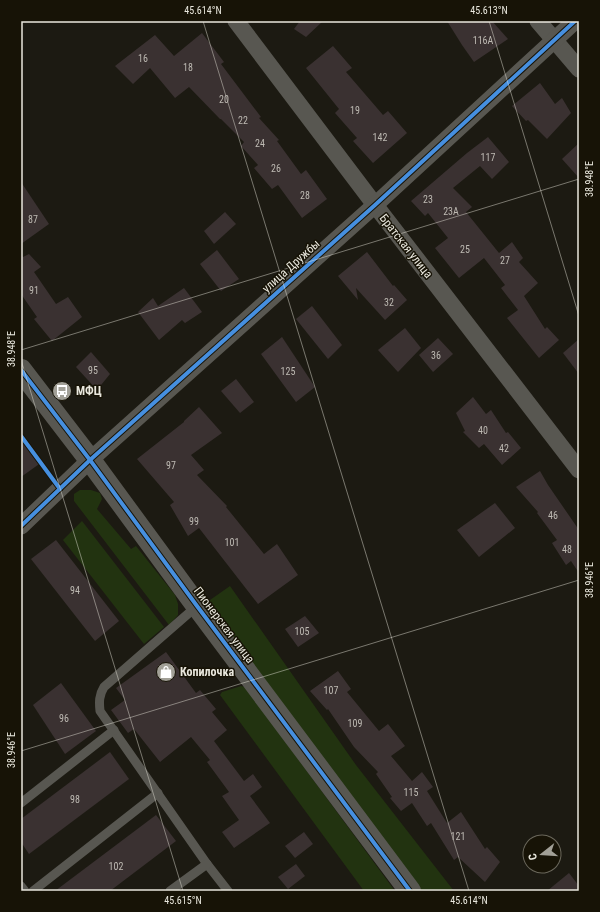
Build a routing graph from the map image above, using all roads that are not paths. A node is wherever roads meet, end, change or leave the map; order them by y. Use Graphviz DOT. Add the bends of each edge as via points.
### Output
graph roads {
  1 [pos="236,21"];
  2 [pos="538,21"];
  3 [pos="575,21"];
  4 [pos="553,40"];
  5 [pos="579,70"];
  6 [pos="375,205"];
  7 [pos="21,370"];
  8 [pos="90,460"];
  9 [pos="579,470"];
  10 [pos="21,526"];
  11 [pos="197,606"];
  12 [pos="114,730"];
  13 [pos="158,793"];
  14 [pos="21,803"];
  15 [pos="207,864"];
  16 [pos="21,886"];
  17 [pos="25,891"];
  18 [pos="33,891"];
  19 [pos="170,891"];
  20 [pos="228,891"];
  21 [pos="410,891"];
  1 -- 6 [label="street, Братская улица"];
  2 -- 4 [label="street"];
  3 -- 4 [label="street, улица Дружбы"];
  4 -- 5 [label="street"];
  4 -- 6 [label="street, улица Дружбы"];
  6 -- 8 [label="street, улица Дружбы"];
  6 -- 9 [label="street, Братская улица"];
  7 -- 8 [label="street, Пионерская улица"];
  8 -- 10 [label="street, улица Дружбы"];
  8 -- 11 [label="street, Пионерская улица"];
  11 -- 12 [label="lane" via="100,692 100,711"];
  11 -- 21 [label="street, Пионерская улица"];
  12 -- 13 [label="lane"];
  12 -- 14 [label="lane"];
  13 -- 15 [label="lane"];
  13 -- 18 [label="lane"];
  15 -- 19 [label="lane"];
  15 -- 20 [label="lane"];
  16 -- 17 [label="lane"];
}
